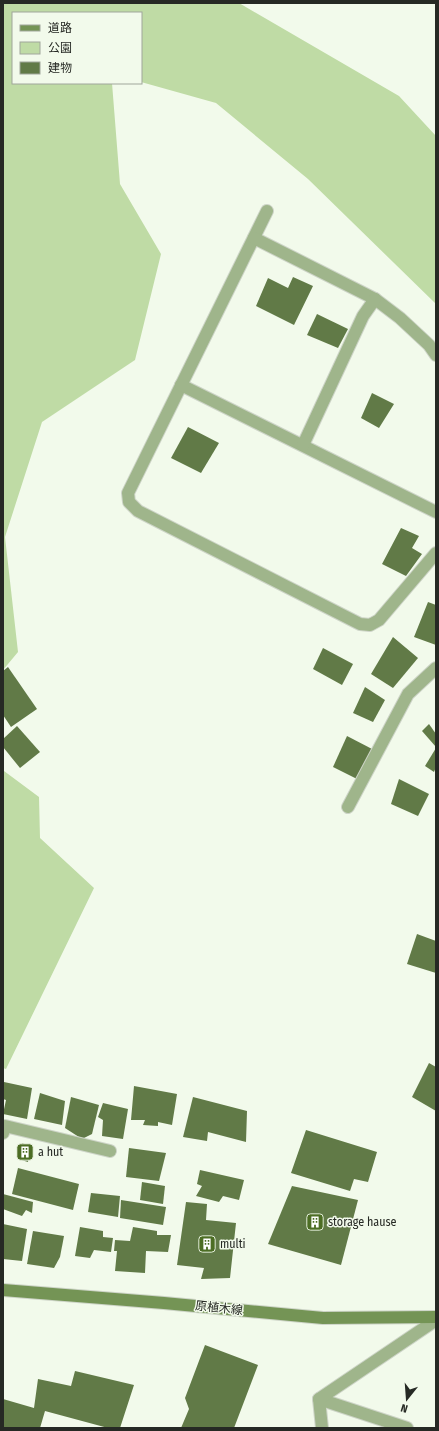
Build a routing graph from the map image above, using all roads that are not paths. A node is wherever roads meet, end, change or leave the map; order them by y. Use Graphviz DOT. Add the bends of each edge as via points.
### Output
graph roads {
  1 [pos="267,211"];
  2 [pos="254,238"];
  3 [pos="375,299"];
  4 [pos="436,354"];
  5 [pos="181,385"];
  6 [pos="303,445"];
  7 [pos="436,512"];
  8 [pos="436,553"];
  9 [pos="436,668"];
  10 [pos="348,807"];
  11 [pos="3,1133"];
  12 [pos="110,1151"];
  13 [pos="3,1290"];
  14 [pos="436,1317"];
  15 [pos="436,1320"];
  16 [pos="319,1399"];
  17 [pos="322,1428"];
  18 [pos="407,1428"];
  1 -- 2 [label="street"];
  2 -- 3 [label="street"];
  2 -- 5 [label="street"];
  3 -- 4 [label="street" via="400,318"];
  3 -- 6 [label="street" via="363,316"];
  5 -- 6 [label="street"];
  5 -- 8 [label="street" via="128,494 129,502 138,511 360,624 370,625 380,620"];
  6 -- 7 [label="street"];
  9 -- 10 [label="street" via="408,694"];
  11 -- 12 [label="street" via="5,1126"];
  13 -- 14 [label="main road, 原植木線" via="323,1318"];
  15 -- 16 [label="street"];
  16 -- 17 [label="street"];
  16 -- 18 [label="street"];
}
